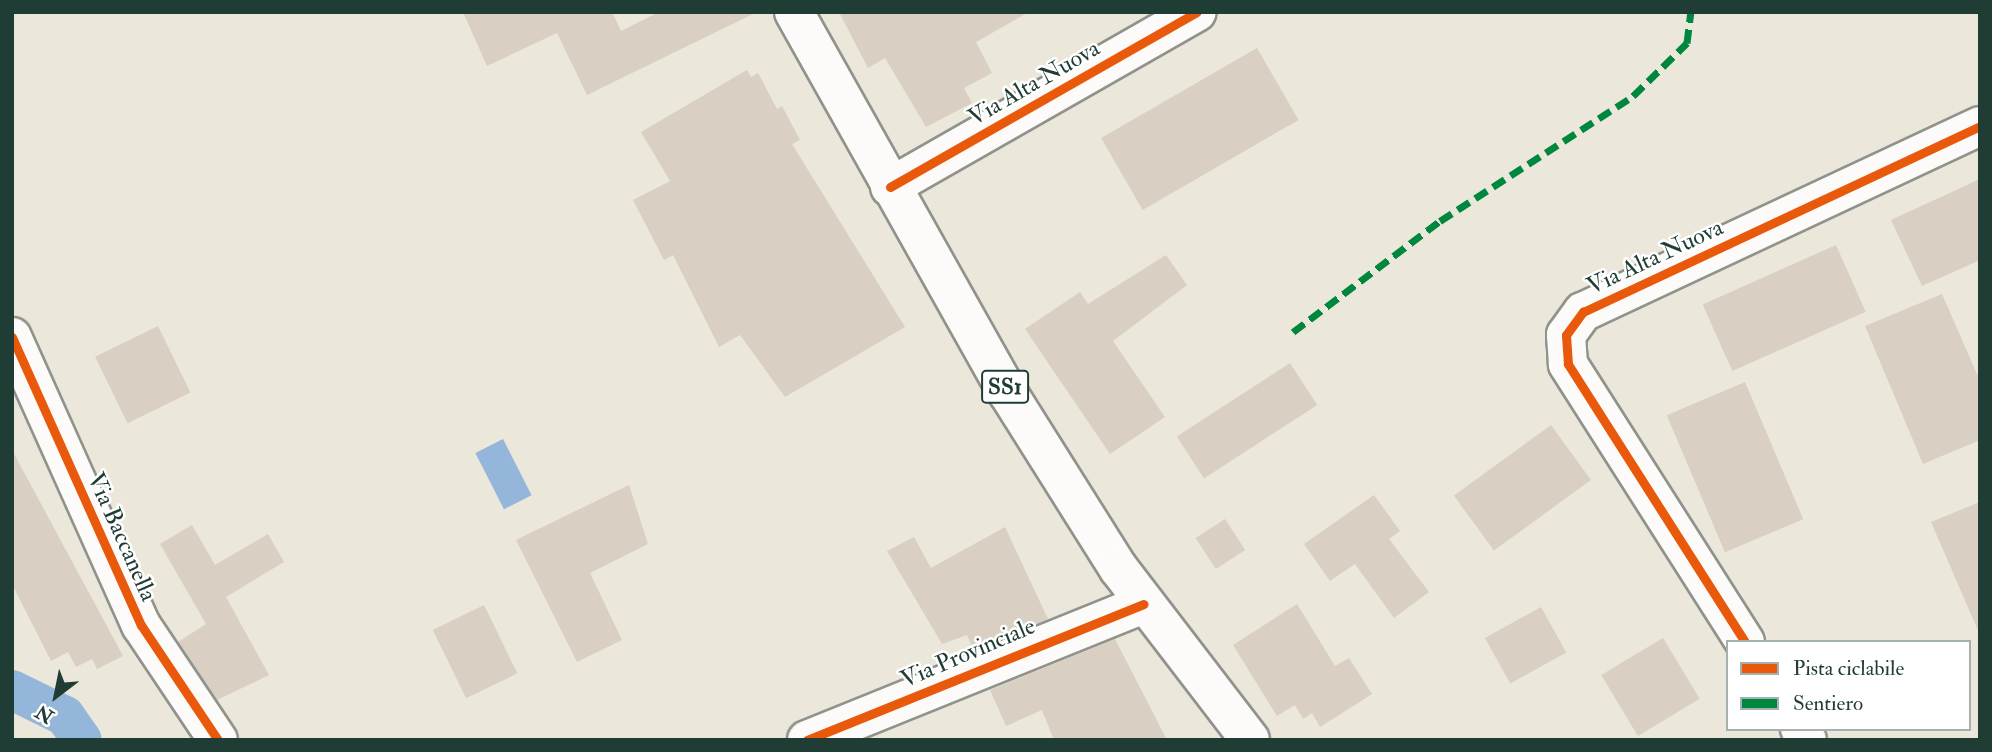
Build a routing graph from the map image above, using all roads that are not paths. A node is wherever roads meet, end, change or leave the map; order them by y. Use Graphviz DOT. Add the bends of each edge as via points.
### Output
graph roads {
  1 [pos="794,12"];
  2 [pos="1197,12"];
  3 [pos="1980,126"];
  4 [pos="890,187"];
  5 [pos="12,337"];
  6 [pos="1144,604"];
  7 [pos="1744,640"];
  8 [pos="218,740"];
  9 [pos="807,740"];
  10 [pos="1250,740"];
  1 -- 4 [label="street, SS1"];
  2 -- 4 [label="street, Via Alta Nuova"];
  3 -- 7 [label="street, Via Alta Nuova" via="1583,312 1566,335 1568,364"];
  4 -- 6 [label="street, SS1" via="1008,393"];
  5 -- 8 [label="street, Via Baccanella" via="141,625"];
  6 -- 9 [label="street, Via Provinciale"];
  6 -- 10 [label="street, SS1"];
}
